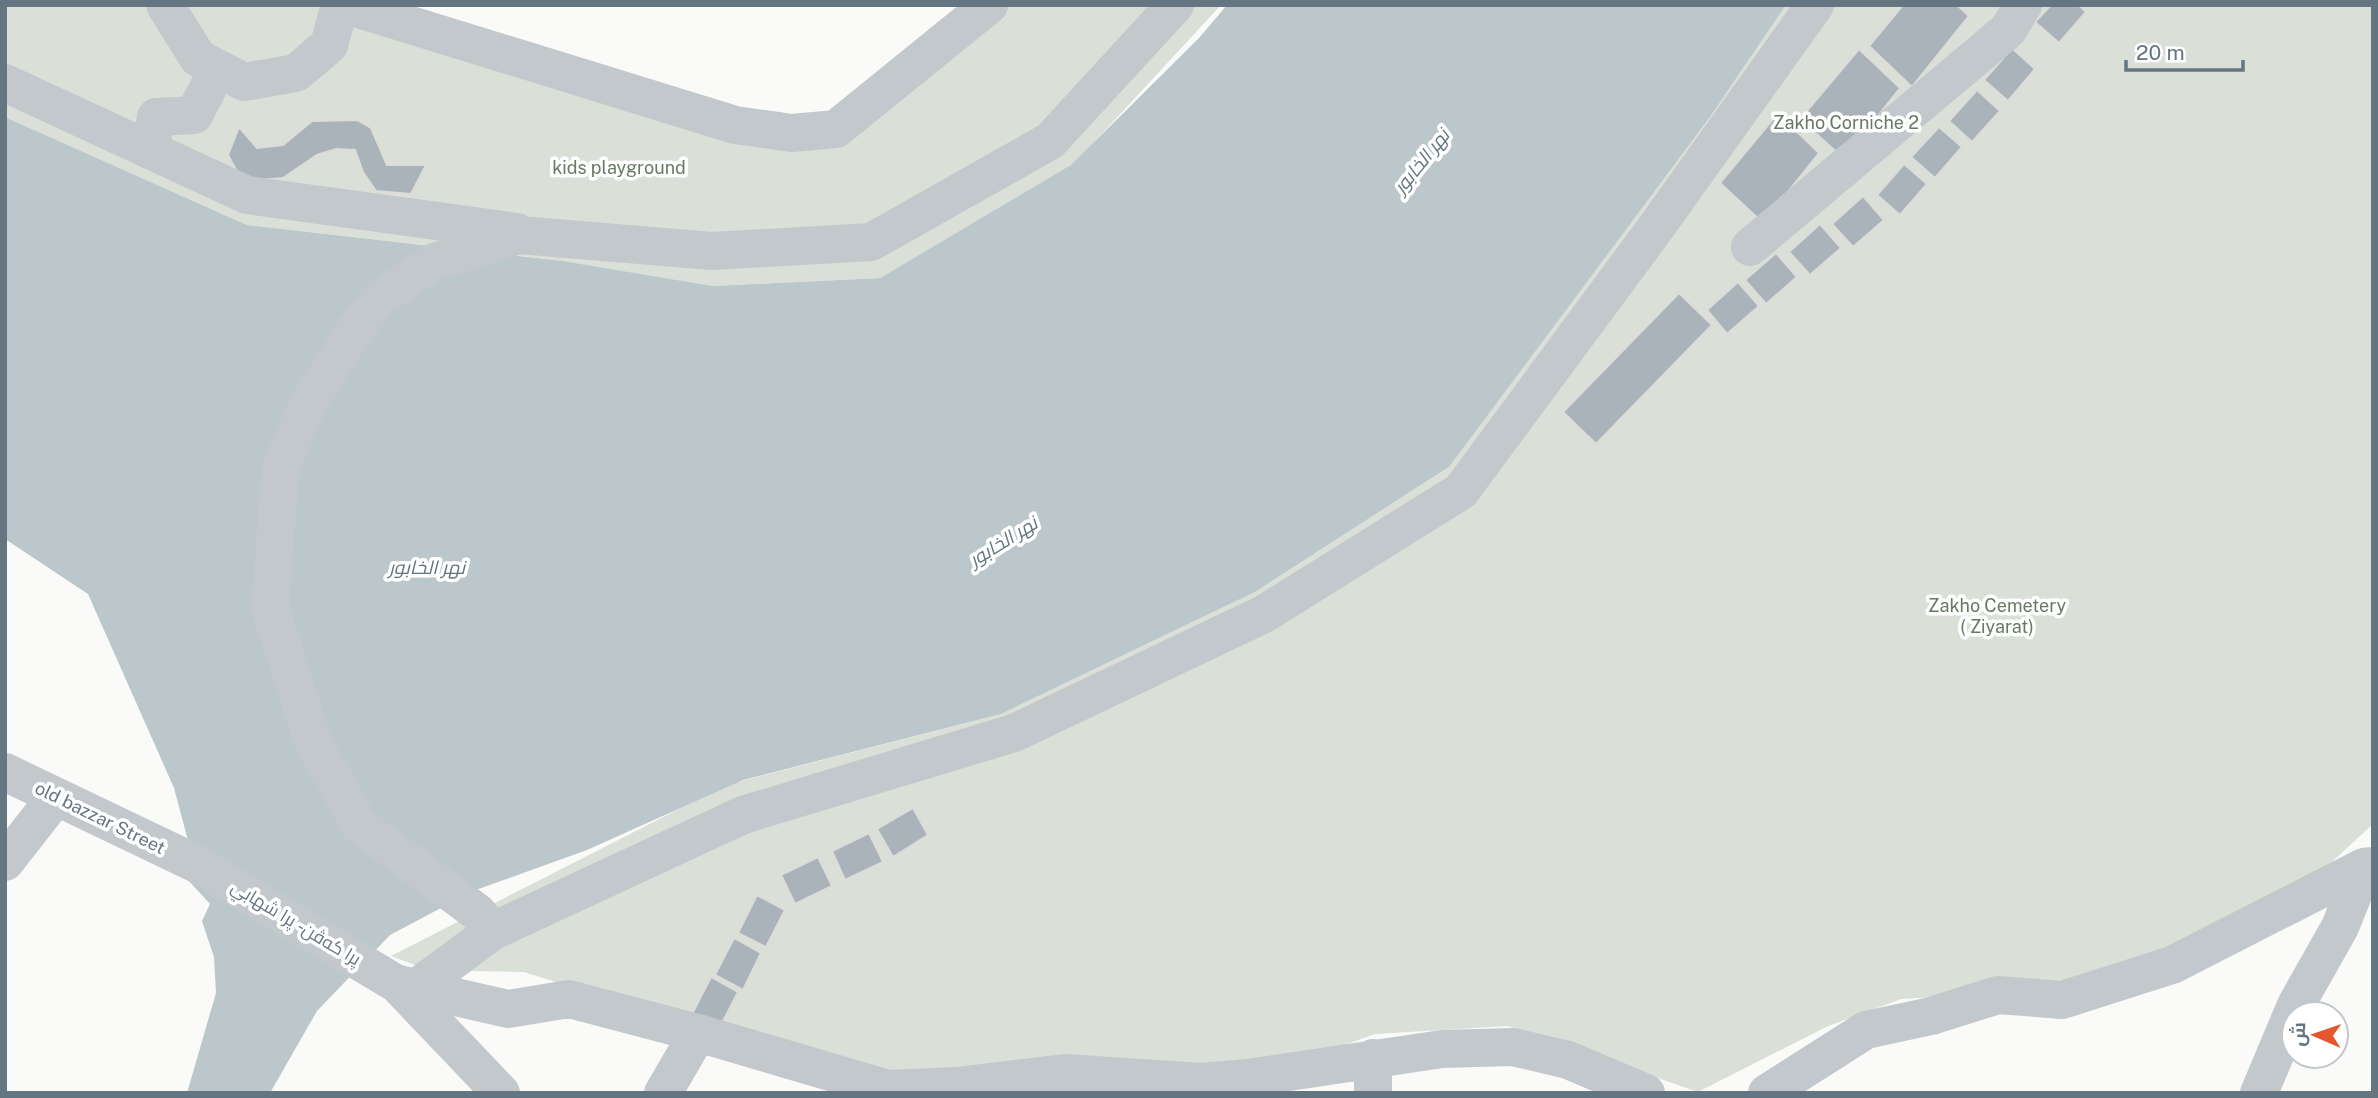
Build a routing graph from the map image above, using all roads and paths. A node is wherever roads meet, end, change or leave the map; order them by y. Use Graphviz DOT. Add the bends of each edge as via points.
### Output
graph roads {
  1 [pos="164,5"];
  2 [pos="340,5"];
  3 [pos="346,5"];
  4 [pos="989,5"];
  5 [pos="1175,5"];
  6 [pos="1815,5"];
  7 [pos="2023,5"];
  8 [pos="408,15"];
  9 [pos="218,68"];
  10 [pos="5,83"];
  11 [pos="194,116"];
  12 [pos="150,150"];
  13 [pos="203,174"];
  14 [pos="571,241"];
  15 [pos="1750,247"];
  16 [pos="5,772"];
  17 [pos="56,797"];
  18 [pos="5,862"];
  19 [pos="194,863"];
  20 [pos="2368,867"];
  21 [pos="485,922"];
  22 [pos="406,986"];
  23 [pos="698,1032"];
  24 [pos="1373,1075"];
  25 [pos="1587,1080"];
  26 [pos="1201,1087"];
  27 [pos="501,1093"];
  28 [pos="663,1093"];
  29 [pos="1646,1093"];
  30 [pos="1767,1093"];
  31 [pos="2259,1093"];
  1 -- 9 [label="street" via="198,58"];
  2 -- 9 [label="street" via="329,45 296,73 244,82"];
  3 -- 8 [label="street"];
  4 -- 8 [label="street" via="836,129 792,133 735,125"];
  5 -- 14 [label="street" via="1050,141 872,242 712,251"];
  6 -- 21 [label="street" via="1461,491 1264,614 1014,733 743,815"];
  7 -- 15 [label="street" via="2008,30"];
  9 -- 11 [label="street"];
  10 -- 12 [label="street"];
  11 -- 12 [label="street" via="156,117"];
  11 -- 13 [label="street" via="205,141"];
  12 -- 13 [label="street"];
  13 -- 14 [label="street" via="247,195"];
  14 -- 21 [label="street" via="519,235 434,262 379,299 310,401 281,465 270,607 312,739 359,825"];
  16 -- 17 [label="street, old bazzar Street"];
  17 -- 18 [label="street"];
  17 -- 19 [label="street, old bazzar Street"];
  19 -- 22 [label="street, پرا كه‌ڤن - پرا شهابي"];
  20 -- 30 [label="street" via="2172,965 2062,1000 1998,995 1866,1030"];
  20 -- 31 [label="street" via="2296,1005"];
  21 -- 22 [label="street"];
  22 -- 23 [label="street" via="508,1009 569,999"];
  22 -- 27 [label="street"];
  23 -- 26 [label="street" via="888,1089 1065,1073"];
  23 -- 28 [label="street"];
  24 -- 25 [label="street" via="1442,1049 1513,1047"];
  24 -- 26 [label="street" via="1338,1066"];
  25 -- 29 [label="street"];
}
